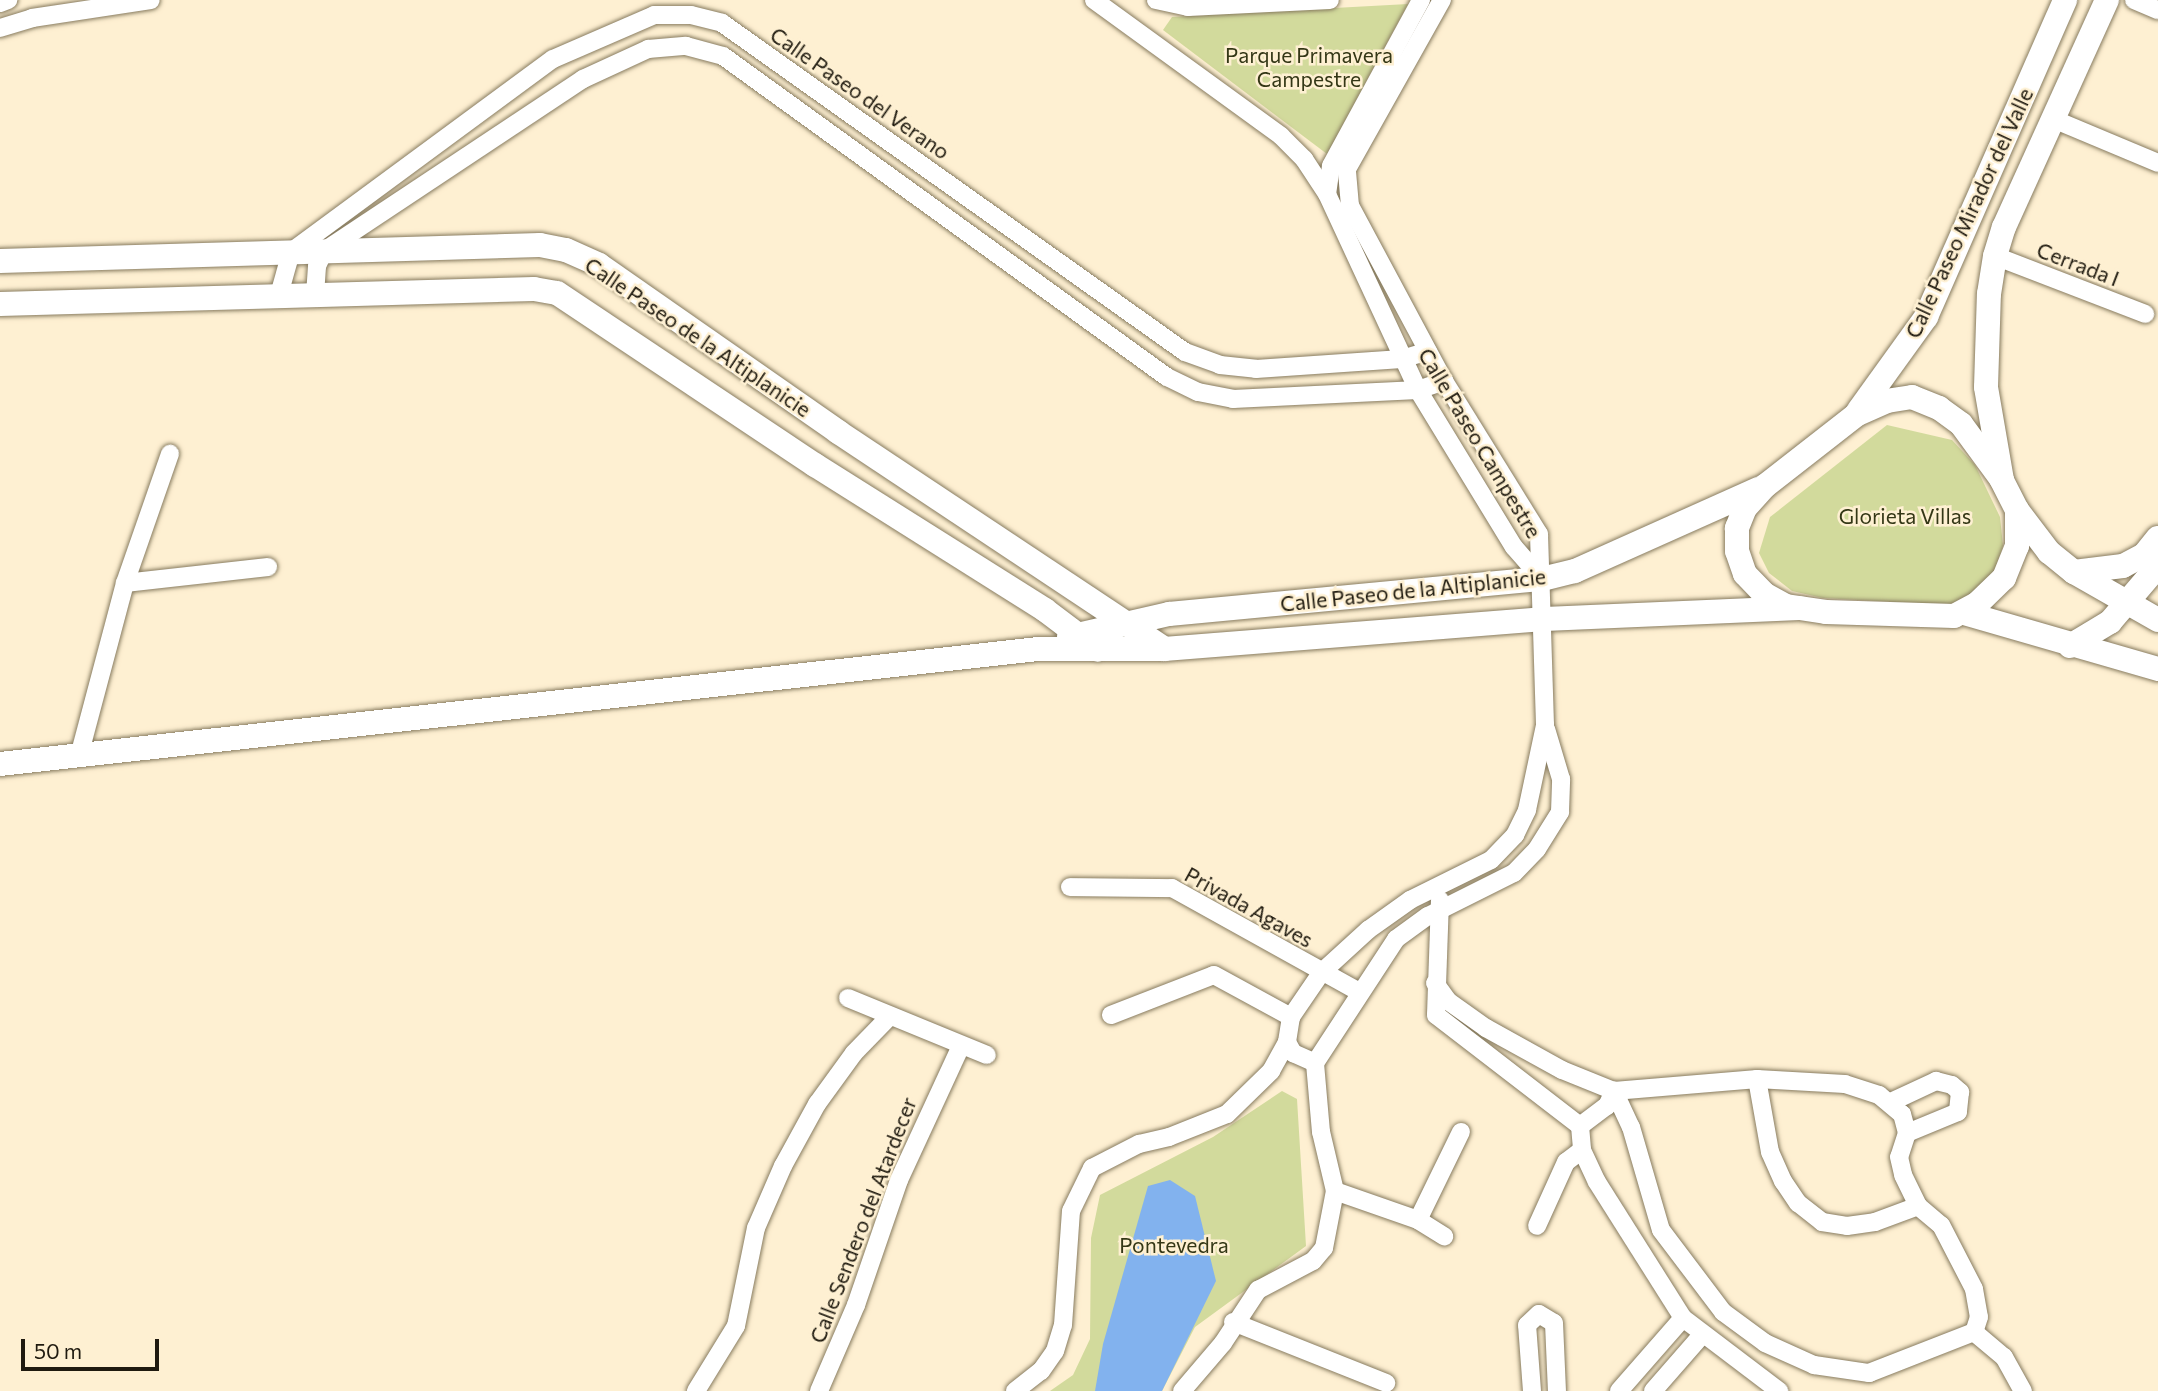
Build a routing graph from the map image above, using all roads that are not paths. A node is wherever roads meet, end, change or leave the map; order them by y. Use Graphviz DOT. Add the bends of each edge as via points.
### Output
graph roads {
  1 [pos="8,0"];
  2 [pos="151,0"];
  3 [pos="1094,0"];
  4 [pos="1156,0"];
  5 [pos="1330,0"];
  6 [pos="1421,0"];
  7 [pos="1442,0"];
  8 [pos="2065,0"];
  9 [pos="2107,0"];
  10 [pos="2134,0"];
  11 [pos="0,3"];
  12 [pos="30,9"];
  13 [pos="2158,10"];
  14 [pos="0,28"];
  15 [pos="565,52"];
  16 [pos="583,79"];
  17 [pos="2053,119"];
  18 [pos="2158,163"];
  19 [pos="927,169"];
  20 [pos="912,193"];
  21 [pos="1328,194"];
  22 [pos="324,251"];
  23 [pos="291,252"];
  24 [pos="1995,256"];
  25 [pos="0,261"];
  26 [pos="1076,275"];
  27 [pos="279,295"];
  28 [pos="314,295"];
  29 [pos="1061,299"];
  30 [pos="0,304"];
  31 [pos="2145,314"];
  32 [pos="1428,351"];
  33 [pos="1402,359"];
  34 [pos="1444,382"];
  35 [pos="1418,390"];
  36 [pos="1856,415"];
  37 [pos="838,432"];
  38 [pos="170,454"];
  39 [pos="815,465"];
  40 [pos="2002,480"];
  41 [pos="1765,486"];
  42 [pos="2017,510"];
  43 [pos="2158,538"];
  44 [pos="2158,566"];
  45 [pos="268,568"];
  46 [pos="2074,572"];
  47 [pos="2158,574"];
  48 [pos="1542,579"];
  49 [pos="125,583"];
  50 [pos="2158,592"];
  51 [pos="2127,605"];
  52 [pos="1799,608"];
  53 [pos="1964,612"];
  54 [pos="1545,618"];
  55 [pos="2158,620"];
  56 [pos="1127,621"];
  57 [pos="1078,633"];
  58 [pos="2070,646"];
  59 [pos="1038,649"];
  60 [pos="1164,649"];
  61 [pos="1098,650"];
  62 [pos="2158,668"];
  63 [pos="1545,725"];
  64 [pos="79,756"];
  65 [pos="0,764"];
  66 [pos="1437,886"];
  67 [pos="1070,887"];
  68 [pos="1442,908"];
  69 [pos="1321,972"];
  70 [pos="1435,983"];
  71 [pos="1358,991"];
  72 [pos="848,998"];
  73 [pos="1111,1015"];
  74 [pos="890,1016"];
  75 [pos="1291,1017"];
  76 [pos="1287,1042"];
  77 [pos="961,1046"];
  78 [pos="987,1055"];
  79 [pos="1315,1063"];
  80 [pos="1757,1079"];
  81 [pos="1614,1091"];
  82 [pos="1891,1102"];
  83 [pos="1580,1126"];
  84 [pos="1461,1132"];
  85 [pos="1907,1133"];
  86 [pos="1582,1150"];
  87 [pos="1335,1191"];
  88 [pos="1918,1206"];
  89 [pos="1418,1220"];
  90 [pos="1537,1226"];
  91 [pos="1444,1236"];
  92 [pos="1683,1318"];
  93 [pos="1234,1322"];
  94 [pos="1974,1332"];
  95 [pos="1701,1336"];
  96 [pos="1386,1383"];
  97 [pos="826,1386"];
  98 [pos="696,1391"];
  99 [pos="1015,1391"];
  100 [pos="1182,1391"];
  101 [pos="1532,1391"];
  102 [pos="1557,1391"];
  103 [pos="1619,1391"];
  104 [pos="1653,1391"];
  105 [pos="1779,1391"];
  106 [pos="2023,1391"];
  1 -- 11 [label="street"];
  2 -- 12 [label="street"];
  3 -- 21 [label="street, Calle Paseo Campestre" via="1281,136"];
  4 -- 5 [label="street" via="1188,7"];
  6 -- 21 [label="street" via="1331,166"];
  7 -- 32 [label="street, Calle Paseo Campestre" via="1347,169 1349,206"];
  8 -- 36 [label="main road, Calle Paseo Mirador del Valle" via="1926,317"];
  9 -- 17 [label="main road, Calle Paseo Mirador del Valle"];
  10 -- 13 [label="street"];
  12 -- 14 [label="street"];
  15 -- 16 [label="street"];
  15 -- 19 [label="street, Calle Paseo del Verano" via="654,15 691,15 722,23"];
  15 -- 23 [label="street, Calle Paseo del Verano"];
  16 -- 20 [label="street" via="648,49 686,46 723,56"];
  16 -- 22 [label="street"];
  17 -- 18 [label="street"];
  17 -- 24 [label="main road, Calle Paseo Mirador del Valle"];
  19 -- 20 [label="street"];
  19 -- 26 [label="street, Calle Paseo del Verano"];
  20 -- 29 [label="street"];
  21 -- 33 [label="street, Calle Paseo Campestre"];
  22 -- 23 [label="main road, Calle Paseo de la Altiplanicie"];
  22 -- 28 [label="street" via="317,266"];
  22 -- 37 [label="main road, Calle Paseo de la Altiplanicie" via="540,246 566,250 599,265"];
  23 -- 25 [label="main road, Calle Paseo de la Altiplanicie"];
  23 -- 27 [label="street"];
  24 -- 31 [label="street, Cerrada I"];
  24 -- 40 [label="main road, Calle Paseo Mirador del Valle" via="1986,387"];
  26 -- 29 [label="street"];
  26 -- 33 [label="street, Calle Paseo del Verano" via="1185,352 1220,365 1256,369"];
  27 -- 28 [label="main road, Calle Paseo de la Altiplanicie"];
  27 -- 30 [label="main road, Calle Paseo de la Altiplanicie"];
  28 -- 39 [label="main road, Calle Paseo de la Altiplanicie" via="534,289 557,293"];
  29 -- 35 [label="street" via="1167,377 1198,392 1233,399"];
  32 -- 33 [label="street, Calle Paseo del Verano"];
  32 -- 34 [label="street, Calle Paseo Campestre"];
  33 -- 35 [label="street, Calle Paseo Campestre"];
  34 -- 35 [label="street"];
  34 -- 48 [label="street, Calle Paseo Campestre" via="1539,534"];
  35 -- 48 [label="street, Calle Paseo Campestre" via="1514,547"];
  36 -- 40 [label="main road" via="1887,401 1912,397 1939,408 1961,424"];
  36 -- 41 [label="main road"];
  37 -- 39 [label="main road"];
  37 -- 56 [label="main road, Calle Paseo de la Altiplanicie"];
  38 -- 49 [label="street"];
  39 -- 57 [label="main road, Calle Paseo de la Altiplanicie"];
  40 -- 42 [label="main road"];
  41 -- 48 [label="main road, Calle Paseo de la Altiplanicie" via="1576,571"];
  41 -- 52 [label="main road" via="1745,508 1737,528 1737,551 1745,574 1764,594"];
  42 -- 46 [label="main road" via="2049,552"];
  42 -- 53 [label="main road" via="2017,546 2004,578"];
  43 -- 46 [label="main road" via="2144,555 2123,566"];
  44 -- 51 [label="main road"];
  45 -- 49 [label="street"];
  46 -- 51 [label="main road"];
  47 -- 50 [label="main road"];
  48 -- 54 [label="street, Privada Agaves"];
  48 -- 56 [label="main road, Calle Paseo de la Altiplanicie"];
  49 -- 64 [label="street"];
  51 -- 55 [label="main road"];
  51 -- 58 [label="main road"];
  52 -- 53 [label="main road" via="1931,617"];
  52 -- 54 [label="main road, Calle Paseo de la Altiplanicie"];
  53 -- 58 [label="main road"];
  54 -- 60 [label="main road, Calle Paseo de la Altiplanicie"];
  54 -- 63 [label="street, Privada Agaves"];
  56 -- 57 [label="main road, Calle Paseo de la Altiplanicie"];
  56 -- 60 [label="main road, Calle Paseo de la Altiplanicie"];
  57 -- 59 [label="main road"];
  57 -- 61 [label="main road, Calle Paseo de la Altiplanicie"];
  58 -- 62 [label="main road"];
  59 -- 61 [label="main road"];
  59 -- 64 [label="main road"];
  60 -- 61 [label="main road, Calle Paseo de la Altiplanicie"];
  63 -- 66 [label="street, Privada Agaves" via="1527,810 1515,835 1491,860"];
  63 -- 68 [label="street, Privada Agaves" via="1561,779 1560,812 1550,831 1514,873"];
  64 -- 65 [label="main road"];
  66 -- 68 [label="street"];
  66 -- 69 [label="street, Privada Agaves" via="1368,930"];
  67 -- 69 [label="street, Privada Agaves" via="1172,888"];
  68 -- 70 [label="street"];
  68 -- 71 [label="street, Privada Agaves" via="1396,939"];
  69 -- 71 [label="street, Privada Agaves"];
  69 -- 75 [label="street"];
  70 -- 81 [label="street" via="1448,1001 1486,1028 1563,1070"];
  70 -- 83 [label="street" via="1433,1002 1443,1025"];
  71 -- 79 [label="street"];
  72 -- 74 [label="street"];
  73 -- 75 [label="street" via="1214,975"];
  74 -- 77 [label="street"];
  74 -- 98 [label="street" via="825,1094 783,1166 756,1228 736,1326"];
  75 -- 76 [label="street"];
  76 -- 79 [label="street" via="1293,1053"];
  76 -- 99 [label="street" via="1271,1071 1227,1114 1139,1144 1092,1168 1071,1212 1063,1325 1055,1351 1041,1371"];
  77 -- 78 [label="street"];
  77 -- 97 [label="street, Calle Sendero del Atardecer" via="899,1180"];
  79 -- 87 [label="street" via="1321,1132"];
  80 -- 81 [label="street"];
  80 -- 82 [label="street" via="1844,1084"];
  80 -- 88 [label="street" via="1770,1152 1783,1181 1798,1203 1822,1222 1847,1226 1875,1222"];
  81 -- 83 [label="street" via="1606,1105"];
  81 -- 94 [label="street" via="1631,1127 1661,1230 1723,1312 1765,1343 1814,1365 1869,1373"];
  82 -- 85 [label="street" via="1902,1114"];
  82 -- 85 [label="street" via="1936,1081 1960,1091 1958,1112"];
  83 -- 86 [label="street"];
  84 -- 89 [label="street"];
  85 -- 88 [label="street" via="1899,1157"];
  86 -- 90 [label="street" via="1566,1162"];
  86 -- 92 [label="street" via="1604,1194"];
  87 -- 89 [label="street"];
  87 -- 93 [label="street" via="1324,1248 1313,1261 1258,1290"];
  88 -- 94 [label="street" via="1941,1225 1974,1289 1979,1317"];
  89 -- 91 [label="street"];
  92 -- 95 [label="street"];
  92 -- 103 [label="street"];
  93 -- 96 [label="street"];
  93 -- 100 [label="street" via="1223,1343"];
  94 -- 106 [label="street" via="2004,1357"];
  95 -- 104 [label="street"];
  95 -- 105 [label="street"];
  101 -- 102 [label="street" via="1527,1325 1539,1314 1554,1323"];
}
